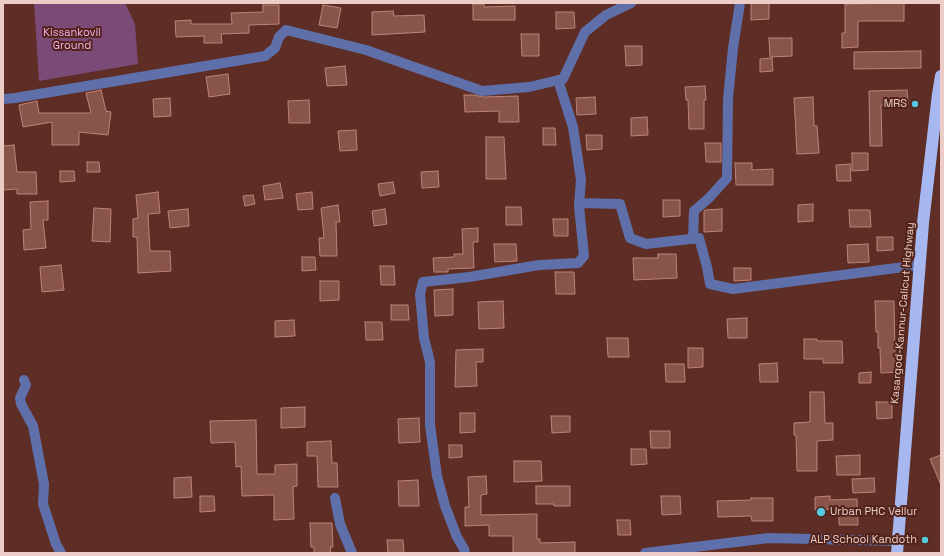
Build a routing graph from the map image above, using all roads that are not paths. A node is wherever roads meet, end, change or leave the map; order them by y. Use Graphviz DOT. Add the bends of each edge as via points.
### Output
graph roads {
  1 [pos="632,3"];
  2 [pos="740,3"];
  3 [pos="941,76"];
  4 [pos="558,80"];
  5 [pos="3,98"];
  6 [pos="579,203"];
  7 [pos="693,239"];
  8 [pos="920,266"];
  9 [pos="24,380"];
  10 [pos="335,498"];
  11 [pos="898,541"];
  12 [pos="61,553"];
  13 [pos="352,553"];
  14 [pos="465,553"];
  15 [pos="645,553"];
  16 [pos="897,553"];
  1 -- 4 [label="street" via="606,15 585,32 564,79"];
  2 -- 7 [label="street" via="732,48 728,99 727,178 694,211"];
  3 -- 8 [label="highway, Kasargod-Kannur-Calicut Highway"];
  4 -- 5 [label="street" via="529,87 482,91 366,50 286,30 278,37 275,48 265,56"];
  4 -- 6 [label="street" via="573,127 581,180"];
  6 -- 7 [label="street" via="620,204 630,238 646,244"];
  6 -- 14 [label="street" via="584,256 578,263 423,282 420,294 424,338 430,362 430,425 437,476 445,506"];
  7 -- 8 [label="street" via="698,238 710,284 733,289"];
  8 -- 11 [label="highway, Kasargod-Kannur-Calicut Highway"];
  9 -- 12 [label="street" via="26,385 20,398 21,404 32,426 44,484 43,504"];
  10 -- 13 [label="street" via="340,524"];
  11 -- 15 [label="street" via="769,538"];
  11 -- 16 [label="highway, Kasargod-Kannur-Calicut Highway"];
}
